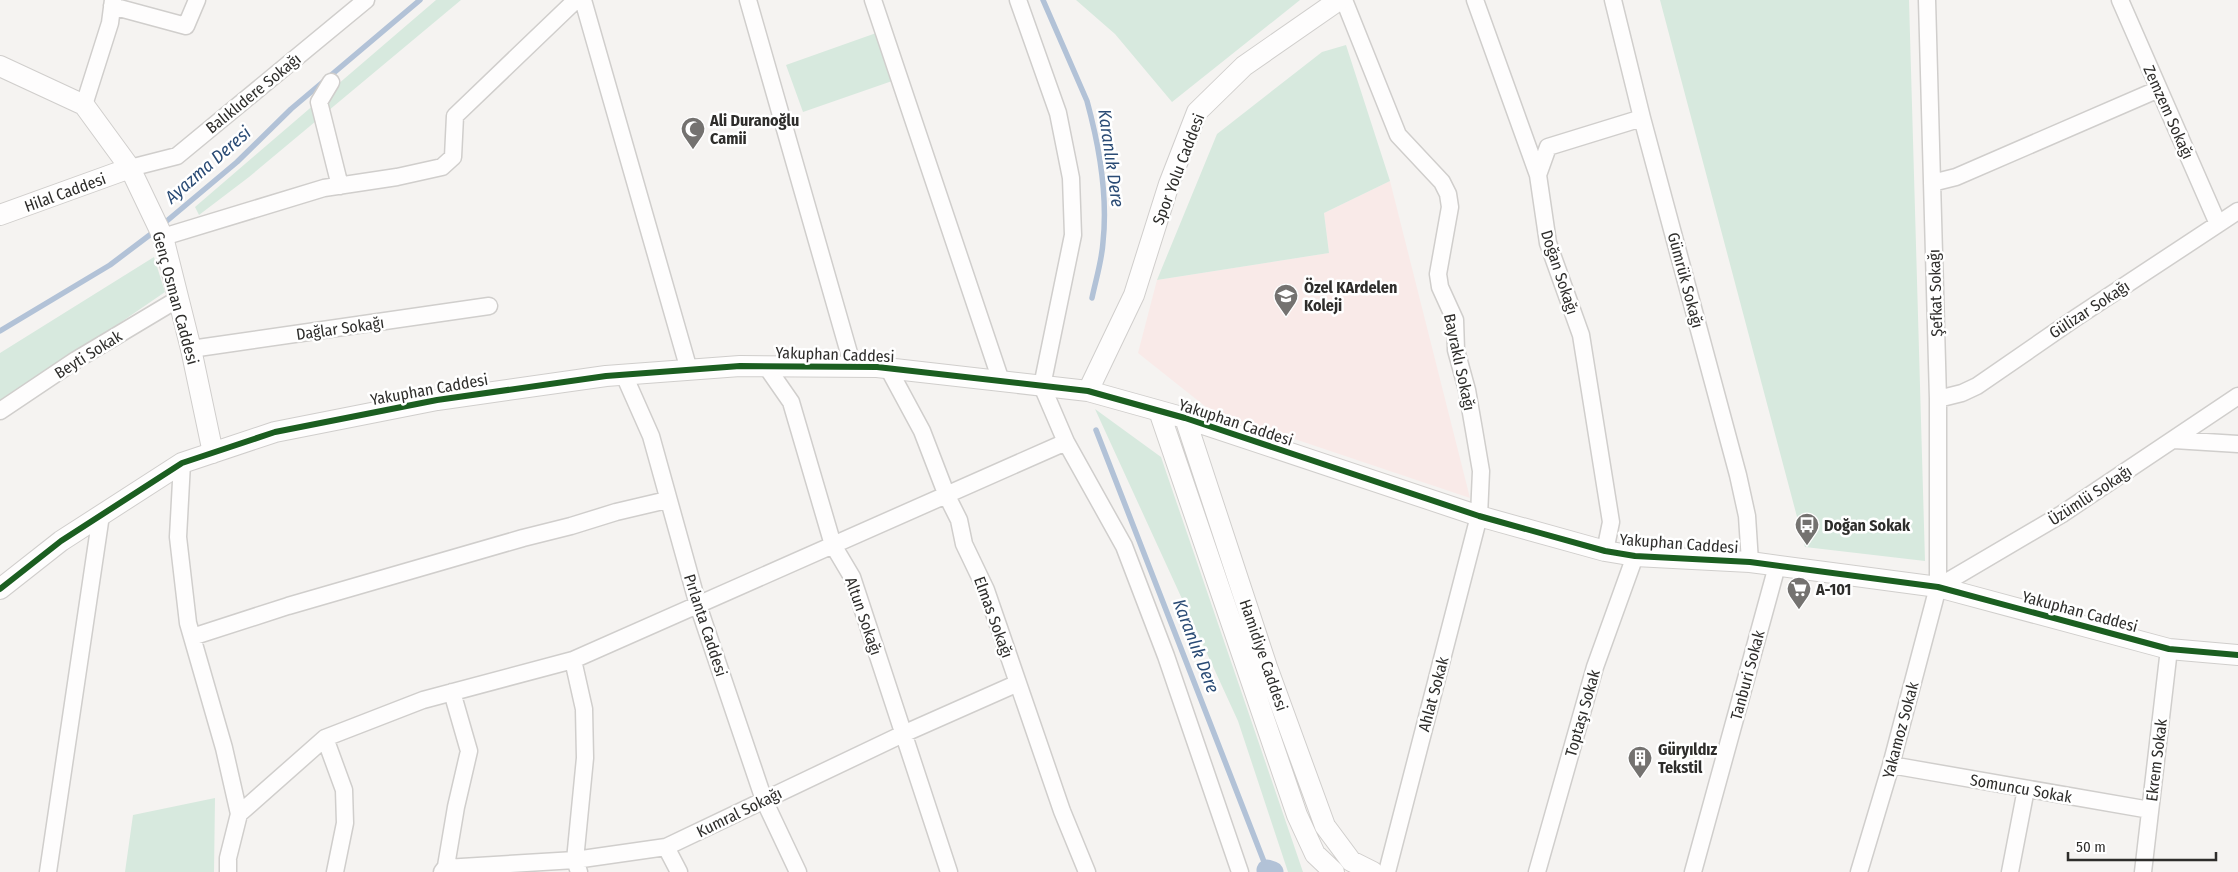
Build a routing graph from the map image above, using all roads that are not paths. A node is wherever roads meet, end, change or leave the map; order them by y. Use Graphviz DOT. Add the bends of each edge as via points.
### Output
graph roads {
  1 [pos="197,0"];
  2 [pos="366,0"];
  3 [pos="576,0"];
  4 [pos="583,0"];
  5 [pos="748,0"];
  6 [pos="873,0"];
  7 [pos="1018,0"];
  8 [pos="1339,0"];
  9 [pos="1344,0"];
  10 [pos="1475,0"];
  11 [pos="1613,0"];
  12 [pos="1927,0"];
  13 [pos="2120,0"];
  14 [pos="113,3"];
  15 [pos="0,66"];
  16 [pos="331,82"];
  17 [pos="2159,89"];
  18 [pos="84,105"];
  19 [pos="1642,118"];
  20 [pos="130,168"];
  21 [pos="1538,175"];
  22 [pos="1932,183"];
  23 [pos="340,186"];
  24 [pos="2238,211"];
  25 [pos="0,215"];
  26 [pos="2218,224"];
  27 [pos="163,237"];
  28 [pos="178,299"];
  29 [pos="489,306"];
  30 [pos="191,349"];
  31 [pos="766,366"];
  32 [pos="853,367"];
  33 [pos="888,368"];
  34 [pos="689,370"];
  35 [pos="624,375"];
  36 [pos="1001,381"];
  37 [pos="1042,386"];
  38 [pos="1088,391"];
  39 [pos="2238,396"];
  40 [pos="1938,399"];
  41 [pos="0,411"];
  42 [pos="1159,411"];
  43 [pos="1185,418"];
  44 [pos="2174,440"];
  45 [pos="1066,442"];
  46 [pos="2238,444"];
  47 [pos="213,453"];
  48 [pos="182,463"];
  49 [pos="947,496"];
  50 [pos="667,500"];
  51 [pos="101,515"];
  52 [pos="1479,516"];
  53 [pos="833,545"];
  54 [pos="1605,551"];
  55 [pos="1635,556"];
  56 [pos="1750,562"];
  57 [pos="1777,566"];
  58 [pos="1938,587"];
  59 [pos="0,589"];
  60 [pos="698,605"];
  61 [pos="192,637"];
  62 [pos="2169,649"];
  63 [pos="2238,655"];
  64 [pos="573,660"];
  65 [pos="1018,683"];
  66 [pos="452,692"];
  67 [pos="903,734"];
  68 [pos="325,738"];
  69 [pos="1891,765"];
  70 [pos="2026,789"];
  71 [pos="764,800"];
  72 [pos="2150,810"];
  73 [pos="239,814"];
  74 [pos="666,847"];
  75 [pos="577,866"];
  76 [pos="444,871"];
  77 [pos="48,872"];
  78 [pos="228,872"];
  79 [pos="335,872"];
  80 [pos="679,872"];
  81 [pos="798,872"];
  82 [pos="950,872"];
  83 [pos="1087,872"];
  84 [pos="1240,872"];
  85 [pos="1334,872"];
  86 [pos="1373,872"];
  87 [pos="1387,872"];
  88 [pos="1537,872"];
  89 [pos="1693,872"];
  90 [pos="1859,872"];
  91 [pos="2010,872"];
  92 [pos="2143,872"];
  1 -- 14 [label="street" via="186,26"];
  2 -- 20 [label="street, Balıklıdere Sokağı" via="177,156"];
  3 -- 23 [label="street" via="455,116 453,157 442,167"];
  4 -- 34 [label="street"];
  5 -- 32 [label="street"];
  6 -- 36 [label="street"];
  7 -- 37 [label="street" via="1058,113 1071,178 1073,235"];
  8 -- 38 [label="street, Spor Yolu Caddesi" via="1244,66 1196,112 1168,184 1134,295"];
  9 -- 52 [label="street, Bayraklı Sokağı" via="1398,135 1442,182 1448,194 1450,207 1438,274 1440,287 1455,320 1456,350 1467,390 1481,471"];
  10 -- 21 [label="street, Doğan Sokağı"];
  11 -- 19 [label="street, Gümrük Sokağı"];
  12 -- 22 [label="street, Şefkat Sokağı"];
  13 -- 17 [label="street, Zemzem Sokağı"];
  14 -- 18 [label="street" via="110,23"];
  15 -- 18 [label="street, Genç Osman Caddesi"];
  16 -- 23 [label="street" via="319,102"];
  17 -- 22 [label="street" via="1956,177"];
  17 -- 26 [label="street, Zemzem Sokağı"];
  18 -- 20 [label="street, Genç Osman Caddesi"];
  19 -- 21 [label="street" via="1548,147"];
  19 -- 56 [label="street, Gümrük Sokağı" via="1748,516"];
  20 -- 25 [label="street, Hilal Caddesi"];
  20 -- 27 [label="street, Genç Osman Caddesi"];
  21 -- 54 [label="street, Doğan Sokağı" via="1548,243 1581,335 1612,522"];
  22 -- 40 [label="street, Şefkat Sokağı"];
  23 -- 27 [label="street" via="324,188"];
  24 -- 26 [label="street, Gülizar Sokağı"];
  26 -- 40 [label="street, Gülizar Sokağı" via="1977,386"];
  27 -- 28 [label="street, Genç Osman Caddesi"];
  28 -- 30 [label="street, Genç Osman Caddesi"];
  28 -- 41 [label="street, Beyti Sokak" via="76,360"];
  29 -- 30 [label="street, Dağlar Sokağı"];
  30 -- 47 [label="street, Genç Osman Caddesi"];
  31 -- 32 [label="street, Yakuphan Caddesi"];
  31 -- 34 [label="street, Yakuphan Caddesi"];
  31 -- 53 [label="street, Altun Sokağı" via="791,402"];
  32 -- 33 [label="street, Yakuphan Caddesi"];
  33 -- 36 [label="street, Yakuphan Caddesi"];
  33 -- 49 [label="street, Elmas Sokağı" via="922,431"];
  34 -- 35 [label="street, Yakuphan Caddesi"];
  35 -- 47 [label="street, Yakuphan Caddesi" via="437,400 275,432"];
  35 -- 50 [label="street, Pırlanta Caddesi" via="651,436"];
  36 -- 37 [label="street, Yakuphan Caddesi"];
  37 -- 38 [label="street, Yakuphan Caddesi"];
  37 -- 45 [label="street"];
  38 -- 42 [label="street, Yakuphan Caddesi"];
  39 -- 44 [label="street, Üzümlü Sokağı"];
  40 -- 58 [label="street, Şefkat Sokağı"];
  42 -- 43 [label="street, Yakuphan Caddesi"];
  42 -- 85 [label="street" via="1297,815 1315,854"];
  43 -- 52 [label="street, Yakuphan Caddesi"];
  43 -- 86 [label="street, Hamidiye Caddesi" via="1267,667 1325,826 1351,861"];
  44 -- 46 [label="street"];
  44 -- 58 [label="street, Üzümlü Sokağı" via="2062,514"];
  45 -- 49 [label="street"];
  45 -- 84 [label="street" via="1124,546 1166,656"];
  47 -- 48 [label="street, Yakuphan Caddesi"];
  48 -- 51 [label="street, Yakuphan Caddesi"];
  48 -- 61 [label="street" via="178,537"];
  49 -- 53 [label="street"];
  49 -- 65 [label="street, Elmas Sokağı" via="959,520 964,544 986,590"];
  50 -- 60 [label="street, Pırlanta Caddesi"];
  50 -- 61 [label="street" via="523,538"];
  51 -- 59 [label="street, Yakuphan Caddesi" via="61,541"];
  51 -- 77 [label="street"];
  52 -- 54 [label="street, Yakuphan Caddesi"];
  52 -- 87 [label="street, Ahlat Sokak"];
  53 -- 60 [label="street"];
  53 -- 67 [label="street, Altun Sokağı" via="852,577"];
  54 -- 55 [label="street, Yakuphan Caddesi"];
  55 -- 56 [label="street, Yakuphan Caddesi"];
  55 -- 88 [label="street, Toptaşı Sokak" via="1595,667"];
  56 -- 57 [label="street, Yakuphan Caddesi"];
  57 -- 58 [label="street, Yakuphan Caddesi"];
  57 -- 89 [label="street, Tanburi Sokak"];
  58 -- 62 [label="street, Yakuphan Caddesi"];
  58 -- 69 [label="street, Yakamoz Sokak"];
  60 -- 64 [label="street"];
  60 -- 71 [label="street, Pırlanta Caddesi"];
  61 -- 73 [label="street"];
  62 -- 63 [label="street, Yakuphan Caddesi"];
  62 -- 72 [label="street, Ekrem Sokak"];
  64 -- 66 [label="street"];
  64 -- 75 [label="street" via="584,709 585,758"];
  65 -- 67 [label="street, Kumral Sokağı"];
  65 -- 83 [label="street, Elmas Sokağı" via="1062,811"];
  66 -- 68 [label="street"];
  66 -- 76 [label="street" via="469,751"];
  67 -- 71 [label="street, Kumral Sokağı"];
  67 -- 82 [label="street, Altun Sokağı"];
  68 -- 73 [label="street"];
  68 -- 79 [label="street" via="344,790 345,823"];
  69 -- 70 [label="street, Somuncu Sokak"];
  69 -- 90 [label="street, Yakamoz Sokak"];
  70 -- 72 [label="street, Somuncu Sokak"];
  70 -- 91 [label="street"];
  71 -- 74 [label="street, Kumral Sokağı"];
  71 -- 81 [label="street, Pırlanta Caddesi"];
  72 -- 92 [label="street, Ekrem Sokak"];
  73 -- 78 [label="street" via="228,858"];
  74 -- 75 [label="street, Kumral Sokağı"];
  74 -- 80 [label="street"];
  75 -- 76 [label="street, Kumral Sokağı"];
}
